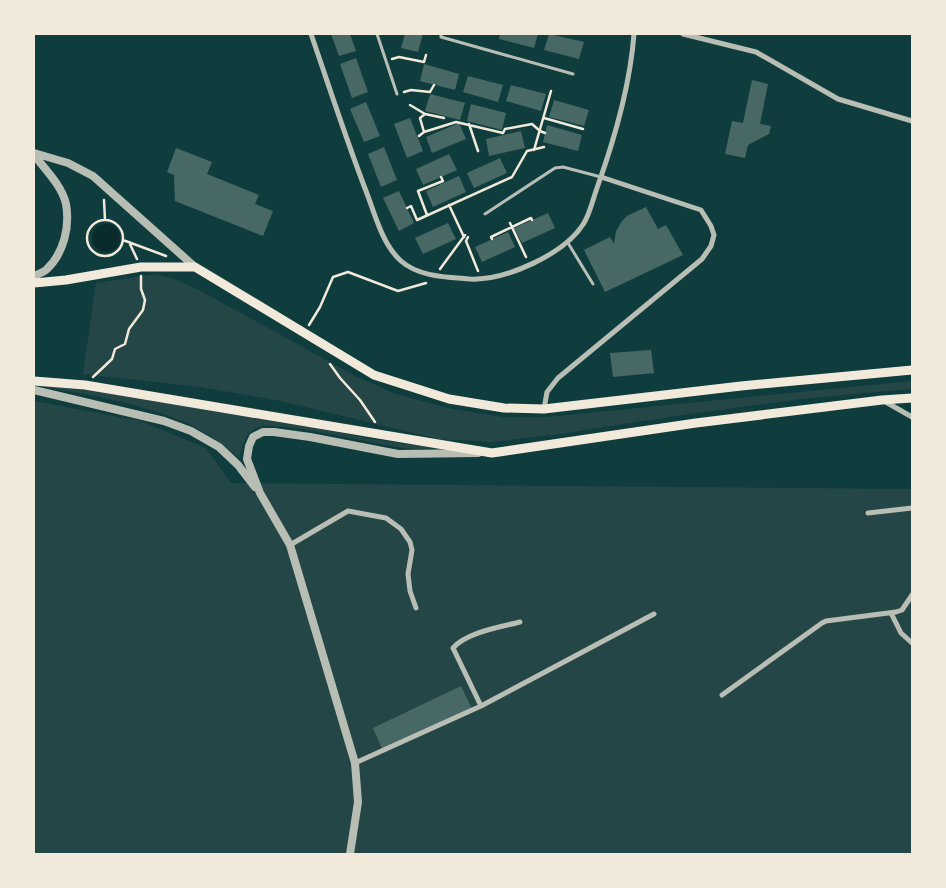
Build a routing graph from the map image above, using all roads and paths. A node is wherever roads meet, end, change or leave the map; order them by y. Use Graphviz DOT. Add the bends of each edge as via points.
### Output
graph roads {
  1 [pos="311,34"];
  2 [pos="377,34"];
  3 [pos="441,34"];
  4 [pos="634,34"];
  5 [pos="683,34"];
  6 [pos="426,55"];
  7 [pos="386,61"];
  8 [pos="573,74"];
  9 [pos="434,85"];
  10 [pos="551,91"];
  11 [pos="397,94"];
  12 [pos="410,105"];
  13 [pos="425,114"];
  14 [pos="444,118"];
  15 [pos="544,118"];
  16 [pos="912,121"];
  17 [pos="469,124"];
  18 [pos="583,129"];
  19 [pos="540,131"];
  20 [pos="424,132"];
  21 [pos="545,133"];
  22 [pos="419,136"];
  23 [pos="544,147"];
  24 [pos="534,150"];
  25 [pos="478,151"];
  26 [pos="34,154"];
  27 [pos="441,177"];
  28 [pos="601,177"];
  29 [pos="103,186"];
  30 [pos="449,205"];
  31 [pos="407,208"];
  32 [pos="485,214"];
  33 [pos="427,215"];
  34 [pos="105,220"];
  35 [pos="532,220"];
  36 [pos="510,223"];
  37 [pos="512,228"];
  38 [pos="466,236"];
  39 [pos="492,239"];
  40 [pos="123,240"];
  41 [pos="129,242"];
  42 [pos="568,243"];
  43 [pos="170,258"];
  44 [pos="530,264"];
  45 [pos="141,267"];
  46 [pos="195,267"];
  47 [pos="436,275"];
  48 [pos="34,276"];
  49 [pos="481,280"];
  50 [pos="34,283"];
  51 [pos="593,284"];
  52 [pos="304,332"];
  53 [pos="330,364"];
  54 [pos="912,370"];
  55 [pos="34,381"];
  56 [pos="85,385"];
  57 [pos="34,390"];
  58 [pos="912,398"];
  59 [pos="882,400"];
  60 [pos="544,409"];
  61 [pos="912,417"];
  62 [pos="375,422"];
  63 [pos="492,453"];
  64 [pos="260,493"];
  65 [pos="912,508"];
  66 [pos="868,513"];
  67 [pos="290,545"];
  68 [pos="912,595"];
  69 [pos="416,608"];
  70 [pos="891,613"];
  71 [pos="654,614"];
  72 [pos="520,622"];
  73 [pos="912,643"];
  74 [pos="722,695"];
  75 [pos="481,706"];
  76 [pos="355,763"];
  77 [pos="350,854"];
  1 -- 47 [label="street" via="388,244 402,262 419,272"];
  2 -- 7 [label="lane"];
  3 -- 8 [label="lane"];
  4 -- 28 [label="street" via="622,111"];
  5 -- 16 [label="street" via="756,52 838,99"];
  6 -- 7 [label="path" via="424,62 399,57"];
  7 -- 11 [label="lane"];
  9 -- 11 [label="path" via="430,92 411,90"];
  10 -- 15 [label="path"];
  12 -- 13 [label="path"];
  13 -- 14 [label="path"];
  13 -- 20 [label="path" via="420,118"];
  15 -- 18 [label="path"];
  15 -- 19 [label="path"];
  17 -- 19 [label="path" via="503,132 532,124"];
  17 -- 20 [label="path" via="456,122"];
  17 -- 25 [label="path"];
  19 -- 21 [label="path"];
  19 -- 24 [label="path"];
  20 -- 22 [label="path"];
  23 -- 24 [label="path"];
  24 -- 30 [label="path" via="527,151 512,177"];
  26 -- 29 [label="street" via="68,163 93,176"];
  26 -- 48 [label="street" via="53,178 66,203 66,228 61,250 46,270"];
  27 -- 33 [label="path" via="443,181 418,192"];
  28 -- 32 [label="lane" via="563,167 555,168"];
  28 -- 42 [label="street" via="584,223"];
  28 -- 60 [label="street" via="701,210 714,235 702,259 558,378 547,392"];
  29 -- 34 [label="path"];
  29 -- 46 [label="street"];
  30 -- 33 [label="path"];
  30 -- 38 [label="path"];
  31 -- 33 [label="path" via="411,206 418,220"];
  34 -- 40 [label="path" via="117,224"];
  34 -- 40 [label="path" via="89,230 88,242 94,253 113,255"];
  35 -- 37 [label="path"];
  36 -- 37 [label="path"];
  37 -- 39 [label="path" via="491,236"];
  37 -- 44 [label="path"];
  38 -- 47 [label="path"];
  38 -- 49 [label="path"];
  40 -- 41 [label="path"];
  41 -- 43 [label="path"];
  41 -- 45 [label="path"];
  42 -- 44 [label="street"];
  42 -- 51 [label="lane"];
  44 -- 49 [label="street"];
  45 -- 46 [label="main road"];
  45 -- 50 [label="main road"];
  45 -- 56 [label="path" via="143,310 129,329 126,344 115,349 112,359"];
  46 -- 52 [label="main road"];
  47 -- 49 [label="street"];
  47 -- 52 [label="path" via="425,284 398,291 348,272 333,277 320,308"];
  52 -- 60 [label="main road" via="374,376 449,399 504,408"];
  53 -- 62 [label="path"];
  54 -- 60 [label="main road"];
  55 -- 56 [label="main road"];
  56 -- 63 [label="main road"];
  57 -- 64 [label="street" via="164,421 191,432 218,447 238,465"];
  58 -- 59 [label="main road"];
  59 -- 61 [label="street"];
  59 -- 63 [label="main road"];
  63 -- 64 [label="street" via="398,454 310,437 263,432 253,437 247,459"];
  64 -- 67 [label="street"];
  65 -- 66 [label="street"];
  67 -- 69 [label="street" via="348,512 386,518 401,529 410,542 408,574"];
  67 -- 76 [label="street"];
  68 -- 70 [label="street" via="902,610"];
  70 -- 73 [label="street" via="901,632"];
  70 -- 74 [label="street" via="826,621"];
  71 -- 75 [label="street"];
  72 -- 75 [label="street" via="480,633 459,642 454,648"];
  75 -- 76 [label="street"];
  76 -- 77 [label="street" via="358,802"];
}
